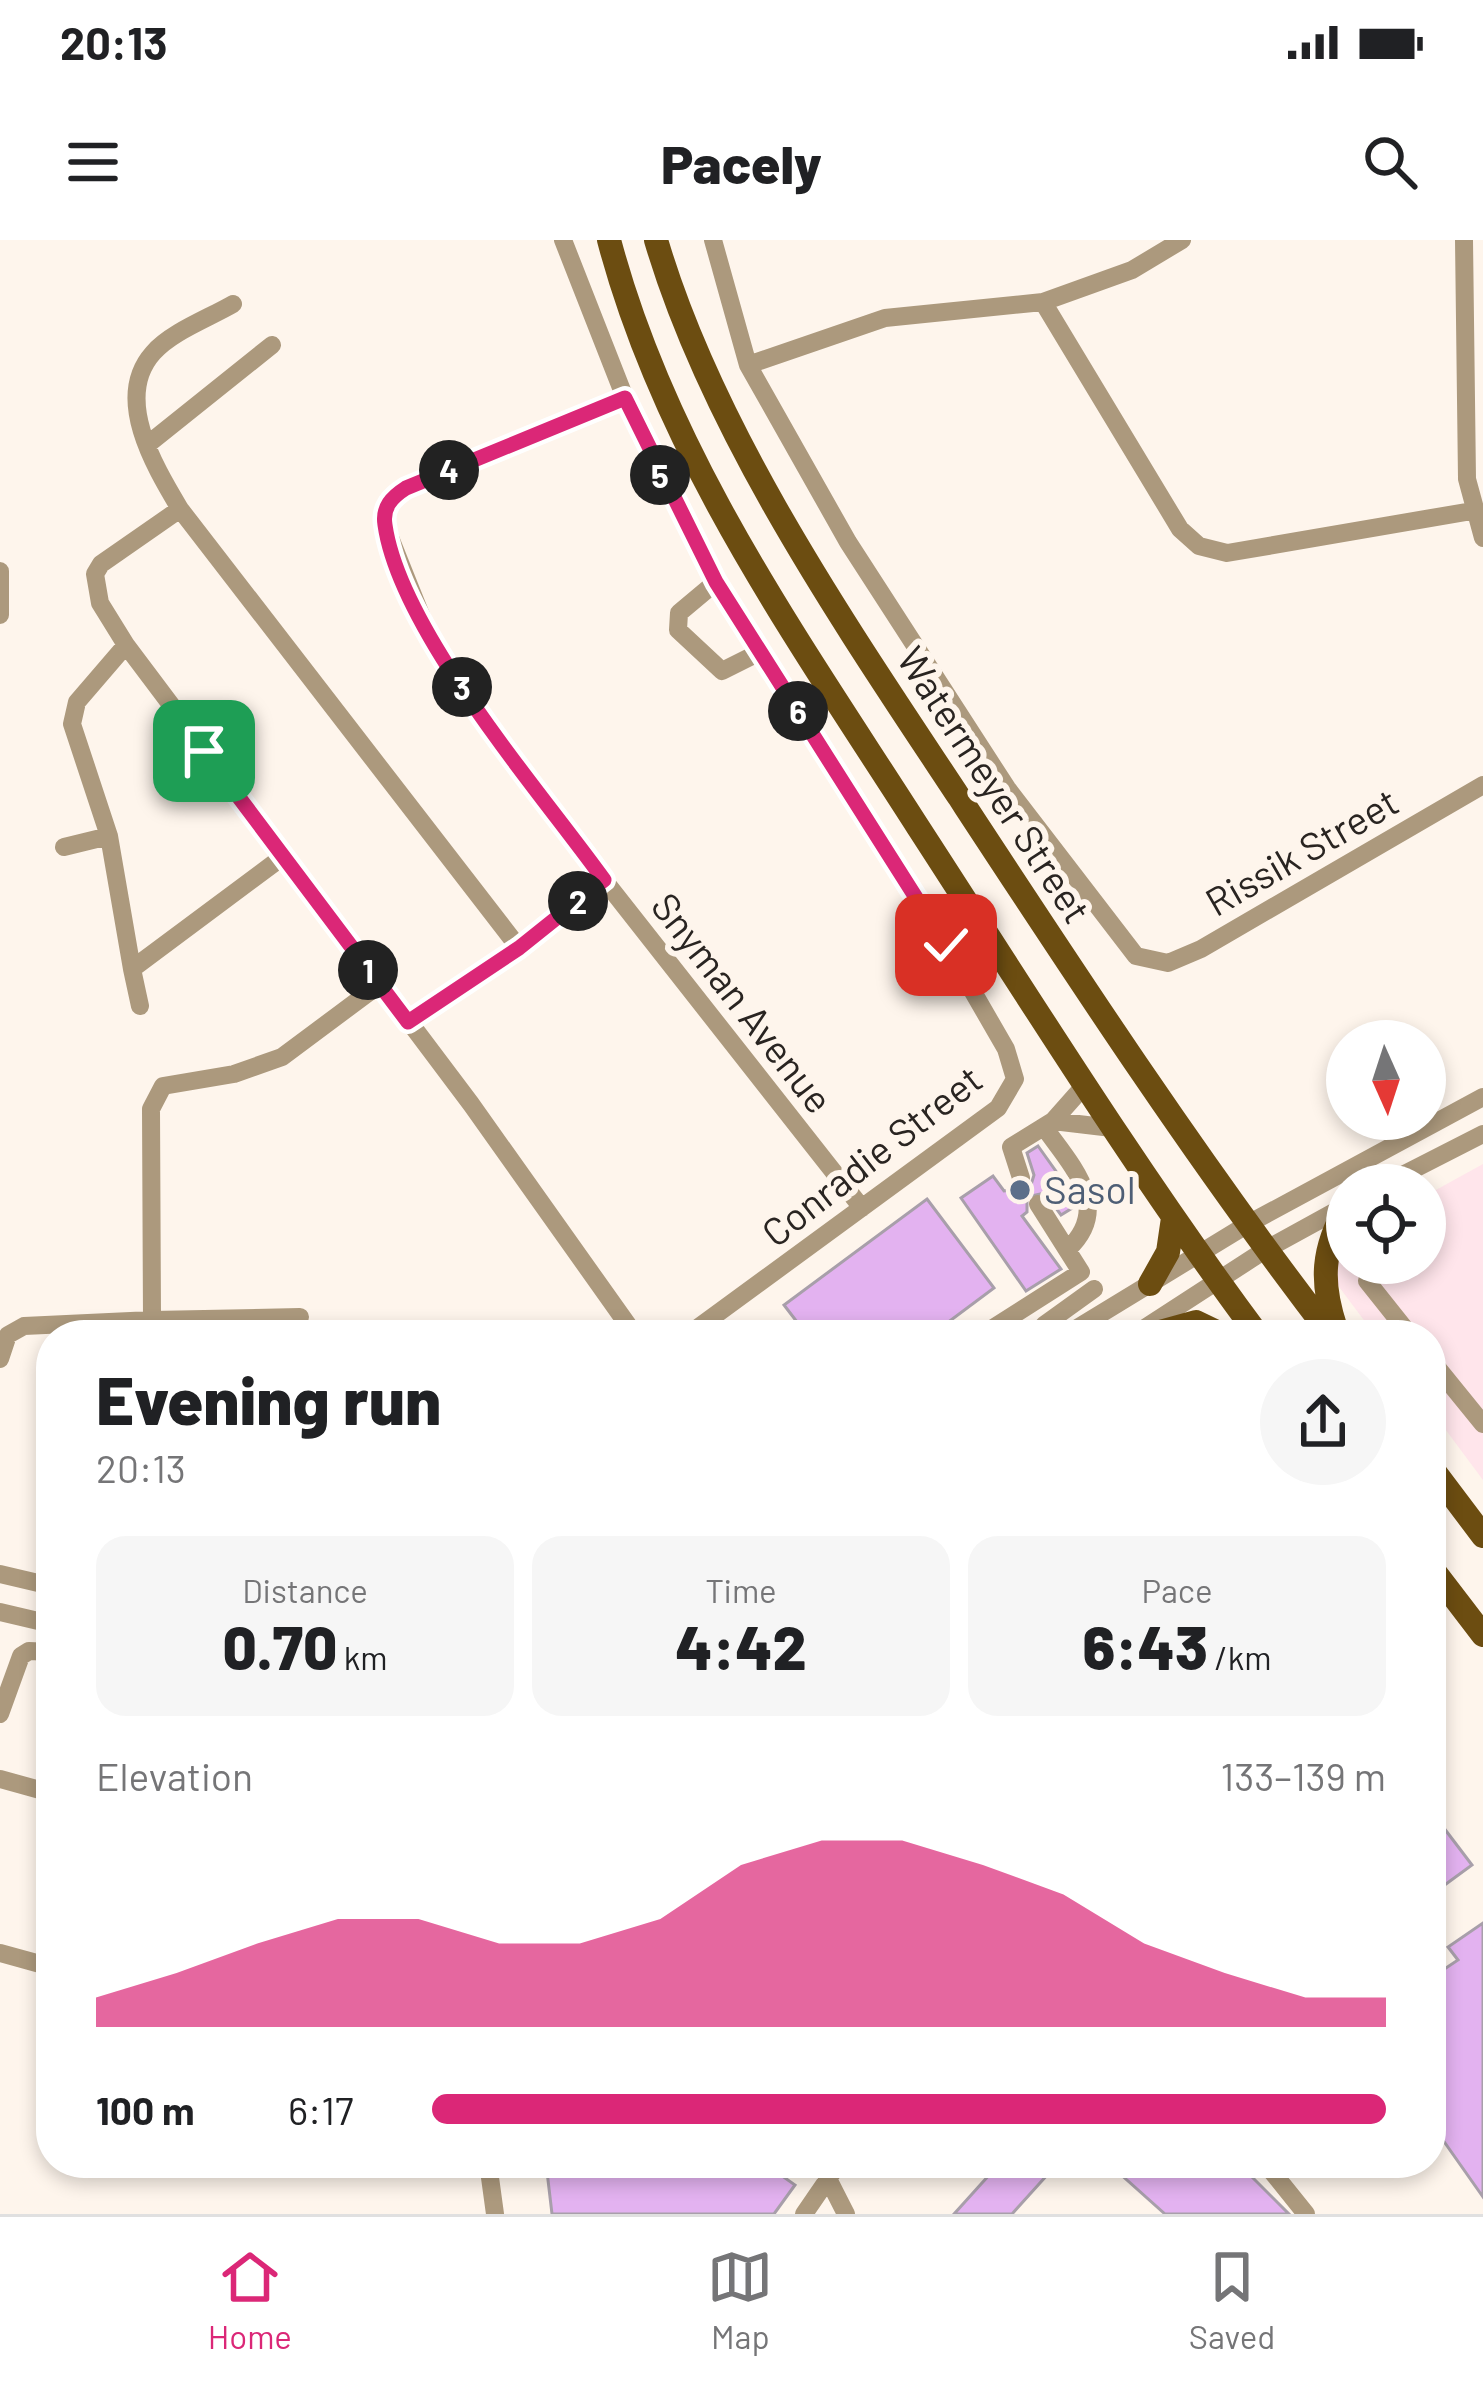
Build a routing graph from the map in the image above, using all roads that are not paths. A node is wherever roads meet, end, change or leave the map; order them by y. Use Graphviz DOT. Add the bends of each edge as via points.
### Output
graph roads {
  1 [pos="563,240"];
  2 [pos="609,240"];
  3 [pos="656,240"];
  4 [pos="712,240"];
  5 [pos="1182,240"];
  6 [pos="1464,240"];
  7 [pos="1043,302"];
  8 [pos="233,304"];
  9 [pos="272,345"];
  10 [pos="748,365"];
  11 [pos="625,398"];
  12 [pos="147,445"];
  13 [pos="180,509"];
  14 [pos="1472,511"];
  15 [pos="1483,538"];
  16 [pos="0,571"];
  17 [pos="716,582"];
  18 [pos="0,615"];
  19 [pos="126,645"];
  20 [pos="762,651"];
  21 [pos="1483,785"];
  22 [pos="110,836"];
  23 [pos="64,847"];
  24 [pos="281,858"];
  25 [pos="604,880"];
  26 [pos="519,948"];
  27 [pos="131,969"];
  28 [pos="380,984"];
  29 [pos="140,1006"];
  30 [pos="408,1022"];
  31 [pos="1084,1086"];
  32 [pos="1483,1097"];
  33 [pos="1048,1124"];
  34 [pos="1112,1128"];
  35 [pos="1483,1134"];
  36 [pos="1424,1164"];
  37 [pos="1021,1178"];
  38 [pos="1038,1204"];
  39 [pos="862,1208"];
  40 [pos="1326,1217"];
  41 [pos="1173,1218"];
  42 [pos="1248,1224"];
  43 [pos="1068,1249"];
  44 [pos="1265,1250"];
  45 [pos="1326,1255"];
  46 [pos="1198,1256"];
  47 [pos="1081,1272"];
  48 [pos="1218,1281"];
  49 [pos="1150,1284"];
  50 [pos="1368,1284"];
  51 [pos="1094,1289"];
  52 [pos="1032,1304"];
  53 [pos="1109,1309"];
  54 [pos="299,1317"];
  55 [pos="152,1320"];
  56 [pos="274,1320"];
  57 [pos="624,1320"];
  58 [pos="709,1320"];
  59 [pos="1006,1320"];
  60 [pos="1041,1320"];
  61 [pos="1058,1320"];
  62 [pos="1091,1320"];
  63 [pos="1157,1320"];
  64 [pos="1247,1320"];
  65 [pos="1322,1320"];
  66 [pos="1331,1320"];
  67 [pos="1398,1320"];
  68 [pos="36,1325"];
  69 [pos="0,1359"];
  70 [pos="1446,1378"];
  71 [pos="1483,1424"];
  72 [pos="1446,1487"];
  73 [pos="1483,1537"];
  74 [pos="0,1574"];
  75 [pos="36,1582"];
  76 [pos="1446,1587"];
  77 [pos="0,1612"];
  78 [pos="36,1620"];
  79 [pos="1483,1635"];
  80 [pos="36,1651"];
  81 [pos="0,1714"];
  82 [pos="0,1779"];
  83 [pos="36,1789"];
  84 [pos="0,1953"];
  85 [pos="36,1963"];
  86 [pos="490,2178"];
  87 [pos="824,2178"];
  88 [pos="833,2178"];
  89 [pos="1277,2178"];
  90 [pos="495,2214"];
  91 [pos="804,2214"];
  92 [pos="846,2214"];
  93 [pos="1306,2214"];
  1 -- 11 [label="street, Conradie Street"];
  2 -- 31 [label="main road" via="668,404 746,560"];
  3 -- 42 [label="main road, Watermeyer Street" via="722,400 846,626"];
  4 -- 10 [label="street"];
  5 -- 7 [label="street" via="1132,270"];
  6 -- 14 [label="street"];
  7 -- 10 [label="street" via="885,318"];
  7 -- 14 [label="street" via="1180,529 1199,547 1253,551"];
  8 -- 12 [label="street" via="154,350 136,395"];
  9 -- 12 [label="street"];
  10 -- 21 [label="street, Rissik Street" via="860,562 994,770 1117,938 1150,962 1201,949"];
  11 -- 17 [label="street, Conradie Street"];
  11 -- 25 [label="street, Snyman Avenue" via="406,488 386,510 397,561 435,650"];
  12 -- 13 [label="street"];
  13 -- 19 [label="street" via="95,574 100,603"];
  13 -- 26 [label="street"];
  14 -- 15 [label="street"];
  16 -- 18 [label="street"];
  17 -- 20 [label="street, Conradie Street"];
  17 -- 20 [label="street" via="679,613 678,630 722,671"];
  19 -- 22 [label="street" via="73,715"];
  19 -- 24 [label="street"];
  20 -- 39 [label="street, Conradie Street" via="1013,1065 1012,1091 998,1108"];
  22 -- 23 [label="street"];
  22 -- 27 [label="street"];
  24 -- 27 [label="street"];
  24 -- 28 [label="street"];
  25 -- 26 [label="street"];
  25 -- 39 [label="street, Snyman Avenue"];
  26 -- 30 [label="street"];
  27 -- 29 [label="street"];
  28 -- 30 [label="street"];
  28 -- 55 [label="street" via="282,1057 234,1074 178,1080 153,1096"];
  30 -- 57 [label="street"];
  31 -- 33 [label="street"];
  31 -- 34 [label="main road"];
  32 -- 42 [label="street"];
  33 -- 34 [label="street"];
  33 -- 37 [label="street" via="1011,1148"];
  33 -- 43 [label="street" via="1088,1196 1084,1230"];
  34 -- 41 [label="main road"];
  35 -- 36 [label="street"];
  38 -- 43 [label="street"];
  39 -- 58 [label="street, Conradie Street"];
  40 -- 44 [label="street"];
  41 -- 46 [label="main road"];
  41 -- 49 [label="main road" via="1168,1252"];
  42 -- 44 [label="main road, Watermeyer Street"];
  42 -- 46 [label="street"];
  43 -- 47 [label="street"];
  44 -- 48 [label="street"];
  44 -- 65 [label="main road, Watermeyer Street"];
  45 -- 66 [label="main road"];
  46 -- 48 [label="main road"];
  46 -- 49 [label="street"];
  47 -- 51 [label="street"];
  47 -- 52 [label="street"];
  48 -- 63 [label="street"];
  48 -- 64 [label="main road"];
  49 -- 53 [label="street"];
  50 -- 67 [label="street"];
  51 -- 53 [label="street"];
  51 -- 61 [label="street"];
  52 -- 59 [label="street"];
  52 -- 60 [label="street"];
  53 -- 62 [label="street"];
  54 -- 56 [label="street"];
  68 -- 69 [label="street" via="8,1336"];
  70 -- 71 [label="street"];
  72 -- 73 [label="main road"];
  74 -- 75 [label="street"];
  76 -- 79 [label="main road"];
  77 -- 78 [label="street"];
  80 -- 81 [label="street" via="21,1656"];
  82 -- 83 [label="street"];
  84 -- 85 [label="street"];
  86 -- 90 [label="street"];
  87 -- 91 [label="street"];
  88 -- 92 [label="street"];
  89 -- 93 [label="street"];
}
